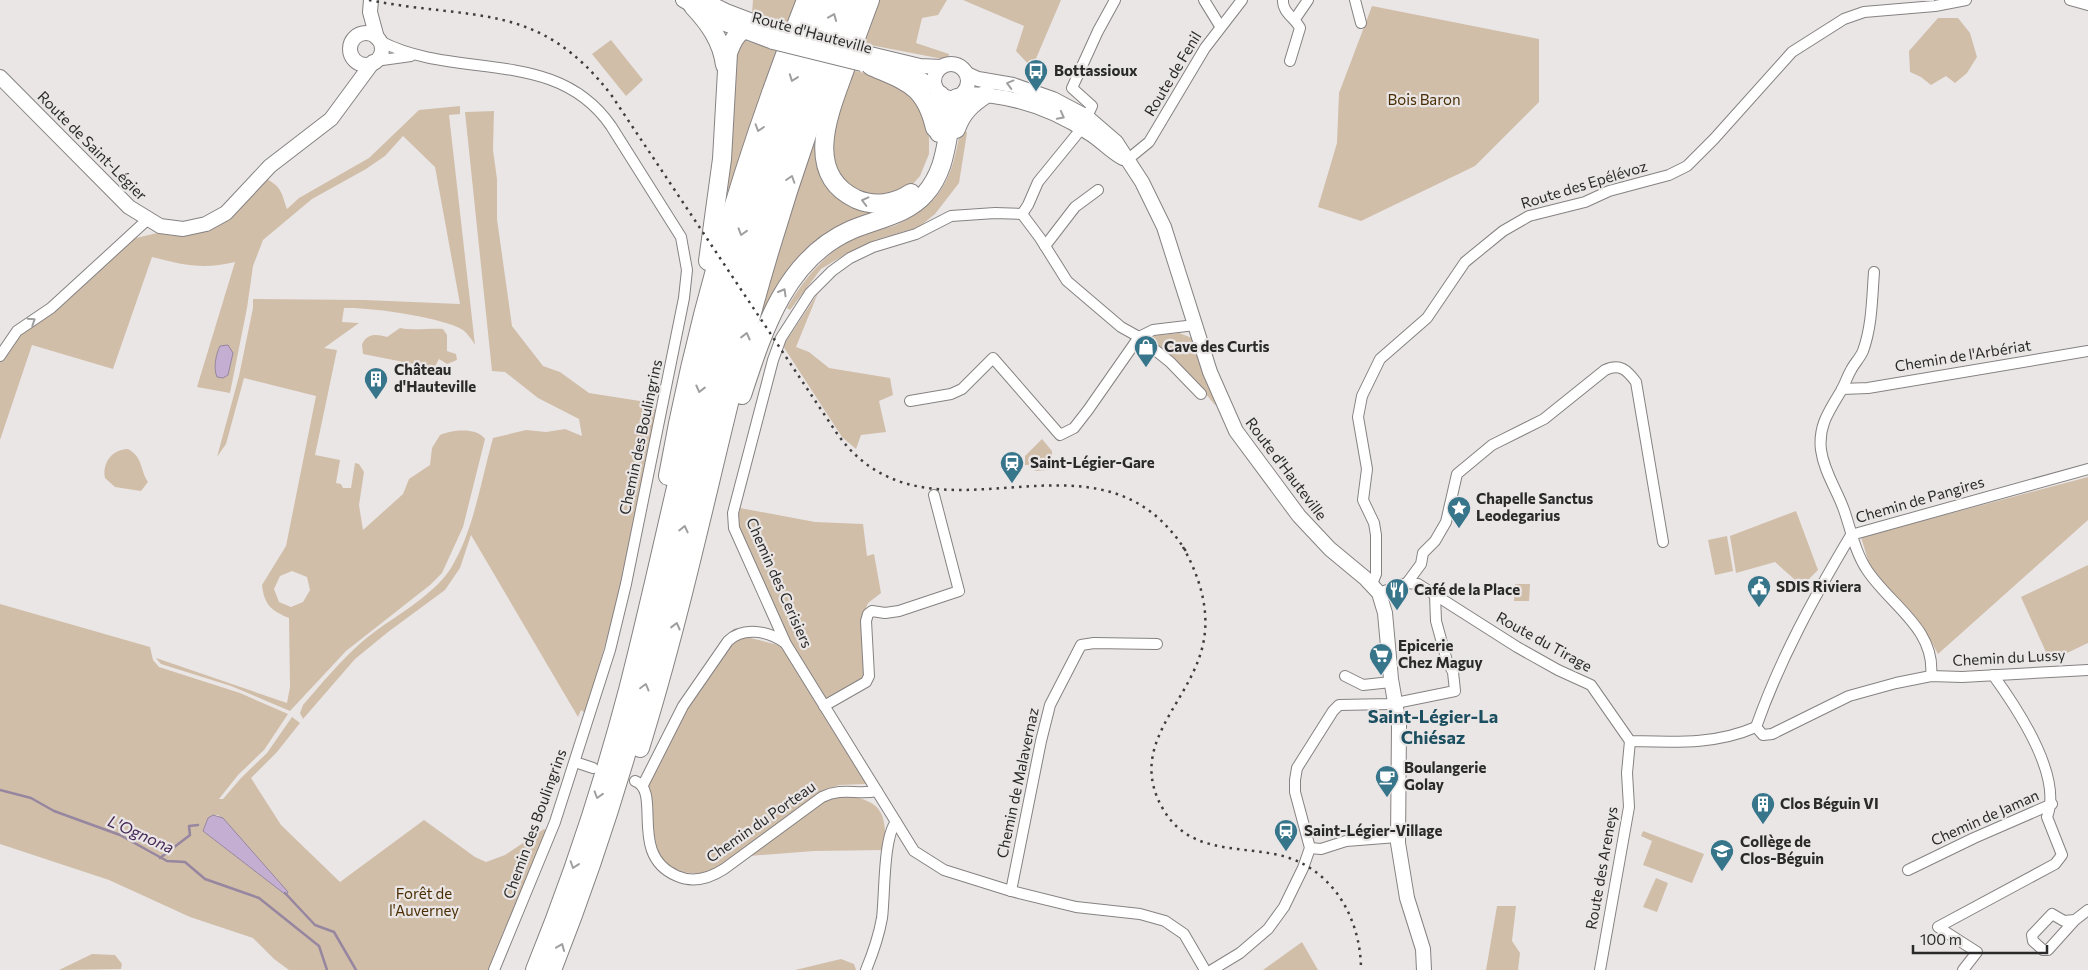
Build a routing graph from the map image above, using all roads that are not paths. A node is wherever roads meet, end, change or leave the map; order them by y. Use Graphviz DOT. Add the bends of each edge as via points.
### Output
graph roads {
  1 [pos="806,0"];
  2 [pos="823,0"];
  3 [pos="840,0"];
  4 [pos="857,0"];
  5 [pos="870,0"];
  6 [pos="1115,0"];
  7 [pos="1204,0"];
  8 [pos="1242,0"];
  9 [pos="1284,0"];
  10 [pos="1308,0"];
  11 [pos="1355,0"];
  12 [pos="1966,0"];
  13 [pos="2070,0"];
  14 [pos="693,2"];
  15 [pos="2088,5"];
  16 [pos="371,6"];
  17 [pos="1295,19"];
  18 [pos="1361,23"];
  19 [pos="1220,26"];
  20 [pos="742,31"];
  21 [pos="358,35"];
  22 [pos="775,37"];
  23 [pos="378,40"];
  24 [pos="414,56"];
  25 [pos="352,57"];
  26 [pos="866,61"];
  27 [pos="1290,61"];
  28 [pos="374,62"];
  29 [pos="941,67"];
  30 [pos="726,68"];
  31 [pos="967,74"];
  32 [pos="0,77"];
  33 [pos="352,89"];
  34 [pos="949,94"];
  35 [pos="986,94"];
  36 [pos="1084,122"];
  37 [pos="942,146"];
  38 [pos="1127,160"];
  39 [pos="1098,190"];
  40 [pos="1022,214"];
  41 [pos="147,220"];
  42 [pos="1045,246"];
  43 [pos="1874,272"];
  44 [pos="1195,325"];
  45 [pos="1139,337"];
  46 [pos="2088,351"];
  47 [pos="0,356"];
  48 [pos="1842,389"];
  49 [pos="683,394"];
  50 [pos="1201,394"];
  51 [pos="910,401"];
  52 [pos="2088,469"];
  53 [pos="934,495"];
  54 [pos="707,502"];
  55 [pos="1851,535"];
  56 [pos="1663,542"];
  57 [pos="1406,583"];
  58 [pos="1376,589"];
  59 [pos="1435,595"];
  60 [pos="786,644"];
  61 [pos="1157,644"];
  62 [pos="637,654"];
  63 [pos="2088,670"];
  64 [pos="1993,675"];
  65 [pos="1345,676"];
  66 [pos="1931,676"];
  67 [pos="1391,682"];
  68 [pos="1395,703"];
  69 [pos="824,706"];
  70 [pos="1756,727"];
  71 [pos="1630,741"];
  72 [pos="575,762"];
  73 [pos="593,768"];
  74 [pos="877,791"];
  75 [pos="2052,804"];
  76 [pos="896,822"];
  77 [pos="1397,837"];
  78 [pos="1310,848"];
  79 [pos="1908,870"];
  80 [pos="1011,891"];
  81 [pos="2088,910"];
  82 [pos="2075,920"];
  83 [pos="570,924"];
  84 [pos="494,970"];
  85 [pos="535,970"];
  86 [pos="552,970"];
  87 [pos="866,970"];
  88 [pos="1205,970"];
  89 [pos="1212,970"];
  90 [pos="1424,970"];
  91 [pos="1600,970"];
  92 [pos="1963,970"];
  1 -- 49 [label="highway, one-way" via="737,195"];
  2 -- 62 [label="highway, one-way" via="772,138 735,255 704,370"];
  83 -- 3 [label="highway, one-way" via="608,815 640,706 755,244"];
  54 -- 4 [label="highway, one-way" via="716,453 777,225 817,104"];
  37 -- 5 [label="highway, one-way" via="925,178 912,192 896,201 873,203 855,198 840,188 829,173 824,150 828,119"];
  6 -- 36 [label="street" via="1072,88 1092,106"];
  7 -- 19 [label="street"];
  8 -- 19 [label="street, Route de Fenil"];
  9 -- 17 [label="street" via="1289,16"];
  10 -- 17 [label="street"];
  11 -- 18 [label="street"];
  12 -- 58 [label="street, Route des Epélévoz" via="1864,12 1836,23 1787,57 1687,166 1585,202 1529,216 1503,231 1465,262 1427,318 1380,359 1362,396 1358,417 1367,470 1363,500 1374,523 1377,539"];
  13 -- 15 [label="street"];
  14 -- 20 [label="main road, Route d'Hauteville"];
  14 -- 22 [label="main road, Route d'Hauteville" via="726,11"];
  14 -- 30 [label="highway" via="717,38"];
  16 -- 21 [label="main road"];
  16 -- 23 [label="main road"];
  17 -- 27 [label="street" via="1300,28"];
  19 -- 38 [label="street, Route de Fenil" via="1149,142"];
  20 -- 22 [label="highway" via="752,27"];
  20 -- 30 [label="highway" via="730,47"];
  21 -- 23 [label="main road" via="367,33"];
  21 -- 25 [label="main road" via="350,44"];
  22 -- 26 [label="main road, Route d'Hauteville, bridge"];
  23 -- 24 [label="street, Chemin des Boulingrins"];
  23 -- 28 [label="main road" via="381,52"];
  24 -- 28 [label="street, Chemin des Boulingrins"];
  24 -- 72 [label="street, Chemin des Boulingrins" via="543,76 579,92 600,110 611,126 677,228 684,245 687,270 684,298 626,584 610,650"];
  25 -- 28 [label="main road" via="360,63"];
  25 -- 33 [label="main road"];
  26 -- 29 [label="main road, Route d'Hauteville"];
  26 -- 34 [label="main road, Route d'Hauteville" via="900,70"];
  26 -- 37 [label="highway" via="905,79 918,91 931,114"];
  28 -- 33 [label="main road, Route de Saint-Légier"];
  29 -- 31 [label="main road" via="957,65"];
  29 -- 34 [label="main road" via="935,75"];
  30 -- 49 [label="highway" via="725,121 717,200"];
  31 -- 34 [label="main road" via="968,85"];
  36 -- 31 [label="main road, Route d'Hauteville, one-way" via="1036,92"];
  32 -- 41 [label="main road, Route de Saint-Légier" via="121,200"];
  33 -- 41 [label="main road, Route de Saint-Légier" via="331,119 270,166 219,217 198,227 183,229 160,226"];
  34 -- 35 [label="main road, Route d'Hauteville"];
  34 -- 37 [label="highway"];
  35 -- 36 [label="main road, Route d'Hauteville, one-way" via="1031,103"];
  35 -- 37 [label="highway" via="965,110"];
  36 -- 38 [label="main road, Route d'Hauteville"];
  36 -- 40 [label="street" via="1038,182"];
  54 -- 37 [label="highway, one-way" via="760,343 789,282 809,257 836,237 903,210 924,195 937,176"];
  38 -- 44 [label="main road, Route d'Hauteville" via="1164,227"];
  39 -- 42 [label="street" via="1075,206"];
  40 -- 42 [label="street"];
  40 -- 60 [label="street, Chemin des Cerisiers" via="998,212 951,216 916,234 858,254 816,286 781,338 762,394 733,513 734,528"];
  47 -- 41 [label="street, one-way" via="17,331 55,305"];
  42 -- 45 [label="street" via="1067,281 1121,327"];
  43 -- 48 [label="street" via="1870,326 1862,352"];
  44 -- 45 [label="street" via="1153,330"];
  44 -- 58 [label="main road, Route d'Hauteville" via="1215,387 1245,444 1319,539"];
  45 -- 50 [label="street" via="1170,362"];
  45 -- 51 [label="street" via="1084,416 1074,428 1060,435 993,358 962,389"];
  46 -- 48 [label="street, Chemin de l'Arbériat" via="1868,388"];
  48 -- 55 [label="street" via="1820,430 1821,452"];
  49 -- 62 [label="highway"];
  52 -- 55 [label="street, Chemin de Pangires"];
  53 -- 69 [label="street" via="959,592 899,611 872,610 866,621 869,676 866,682"];
  83 -- 54 [label="highway, one-way" via="598,870 627,790 667,660"];
  55 -- 66 [label="street" via="1866,569 1915,623 1926,642 1933,663"];
  55 -- 70 [label="street, Chemin de Pangires" via="1804,617"];
  56 -- 57 [label="street" via="1636,382 1621,367 1613,366 1544,419 1492,445 1457,474 1446,522 1435,541 1422,553 1421,564"];
  57 -- 58 [label="street"];
  57 -- 59 [label="street, Route du Tirage" via="1418,584"];
  58 -- 67 [label="main road" via="1385,613"];
  59 -- 68 [label="street" via="1436,621 1453,672 1455,691"];
  59 -- 71 [label="street, Route du Tirage" via="1517,647 1591,685"];
  60 -- 69 [label="street, Chemin des Cerisiers"];
  60 -- 74 [label="street, Chemin du Porteau" via="778,638 754,632 734,636 683,706 639,783 647,797 648,840 652,854 668,872 690,879 707,877 724,869 827,794 847,790"];
  61 -- 80 [label="street, Chemin de Malavernaz" via="1081,645 1050,705"];
  62 -- 85 [label="highway, one-way" via="590,819"];
  63 -- 64 [label="street, Chemin du Lussy"];
  64 -- 66 [label="street, Chemin du Lussy"];
  64 -- 75 [label="street, Chemin de Jaman" via="2027,728 2050,785"];
  65 -- 67 [label="street" via="1363,685"];
  66 -- 70 [label="street" via="1865,690 1778,732 1763,735"];
  67 -- 68 [label="main road"];
  68 -- 77 [label="main road" via="1399,725"];
  68 -- 78 [label="street" via="1339,705 1297,768 1295,792"];
  69 -- 74 [label="street, Chemin des Cerisiers"];
  70 -- 71 [label="street" via="1737,736 1682,743"];
  71 -- 91 [label="street, Route des Areneys" via="1627,773 1629,807"];
  72 -- 73 [label="street"];
  72 -- 84 [label="street, Chemin des Boulingrins" via="552,829"];
  74 -- 76 [label="street, Chemin des Cerisiers"];
  75 -- 79 [label="street, Chemin de Jaman"];
  75 -- 92 [label="street" via="2048,817 2062,855 2055,864 1938,928 1977,952"];
  76 -- 80 [label="street, Chemin des Cerisiers" via="914,851 932,864"];
  76 -- 87 [label="street" via="888,841 881,920"];
  77 -- 78 [label="street" via="1346,840 1321,849"];
  77 -- 90 [label="main road" via="1407,898 1423,949"];
  78 -- 89 [label="street" via="1284,906 1268,929 1240,953"];
  80 -- 88 [label="street, Chemin des Cerisiers" via="1076,907 1165,920 1184,934"];
  81 -- 82 [label="street"];
  86 -- 83 [label="highway, one-way"];
}
